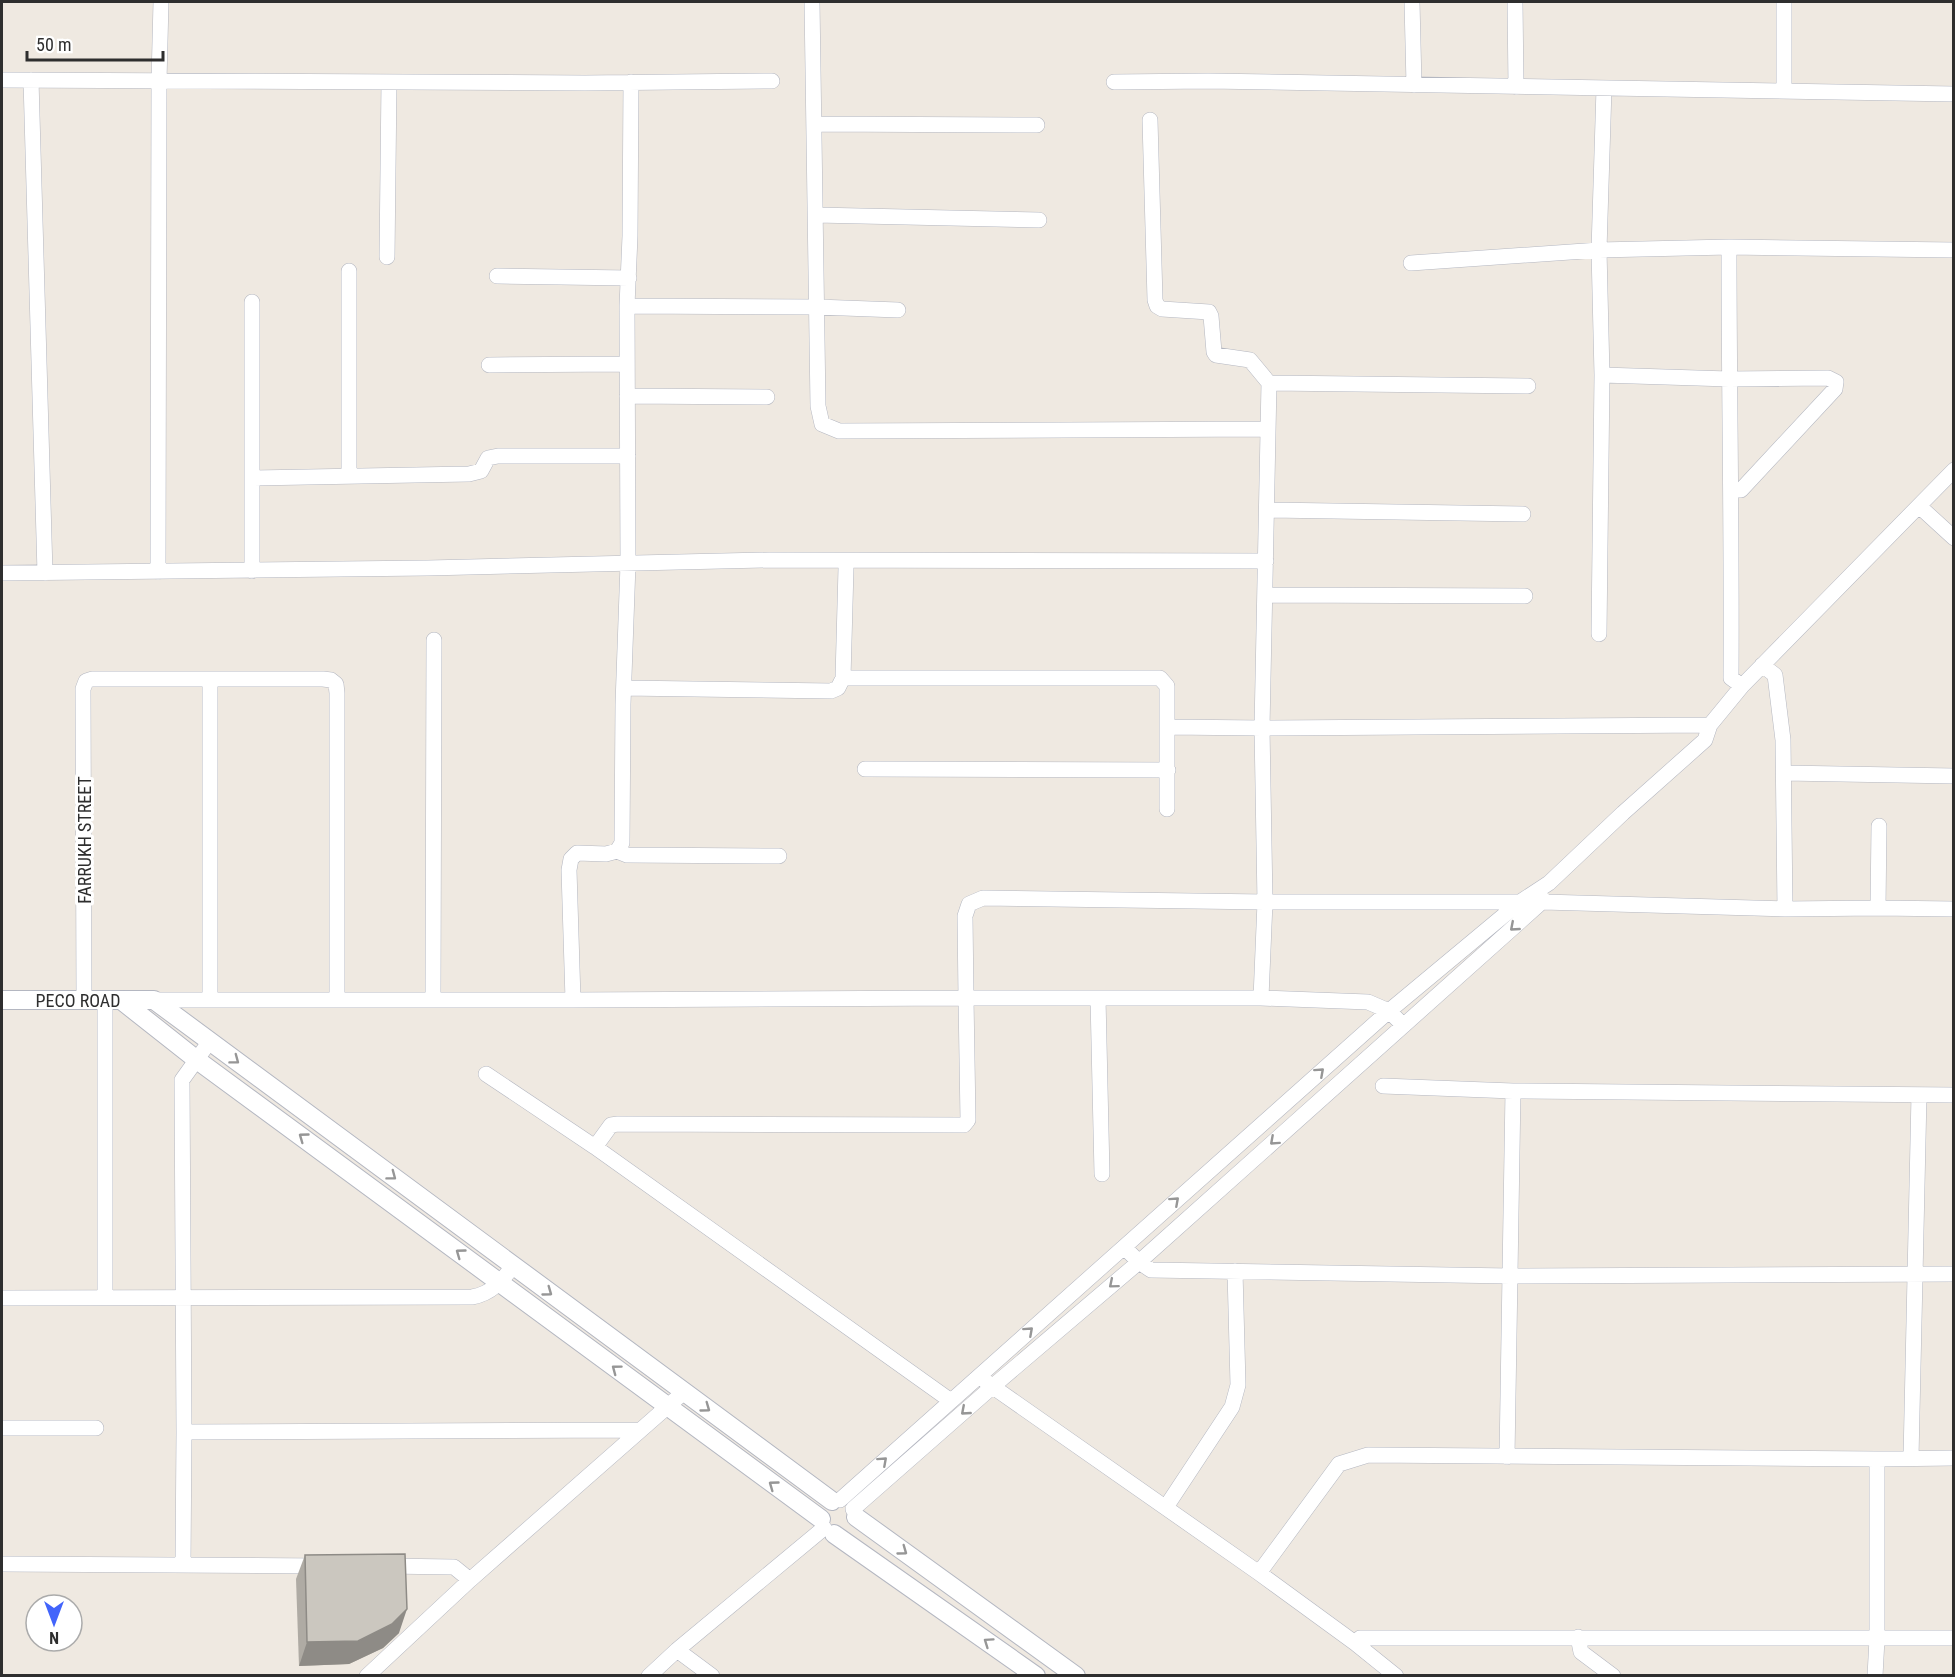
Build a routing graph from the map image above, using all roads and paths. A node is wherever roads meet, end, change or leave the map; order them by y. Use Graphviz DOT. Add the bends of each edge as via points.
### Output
graph roads {
  1 [pos="161,2"];
  2 [pos="812,2"];
  3 [pos="1412,2"];
  4 [pos="1515,2"];
  5 [pos="1784,2"];
  6 [pos="2,80"];
  7 [pos="31,80"];
  8 [pos="159,81"];
  9 [pos="772,81"];
  10 [pos="389,82"];
  11 [pos="631,82"];
  12 [pos="1114,82"];
  13 [pos="1414,85"];
  14 [pos="1516,87"];
  15 [pos="1604,88"];
  16 [pos="1784,91"];
  17 [pos="1953,94"];
  18 [pos="1150,120"];
  19 [pos="814,124"];
  20 [pos="1037,125"];
  21 [pos="816,215"];
  22 [pos="1039,220"];
  23 [pos="1729,247"];
  24 [pos="1599,250"];
  25 [pos="1953,250"];
  26 [pos="387,257"];
  27 [pos="1411,263"];
  28 [pos="349,271"];
  29 [pos="497,276"];
  30 [pos="629,278"];
  31 [pos="252,302"];
  32 [pos="627,306"];
  33 [pos="817,307"];
  34 [pos="898,310"];
  35 [pos="627,364"];
  36 [pos="489,366"];
  37 [pos="1602,375"];
  38 [pos="1729,379"];
  39 [pos="1269,383"];
  40 [pos="1528,386"];
  41 [pos="627,396"];
  42 [pos="767,397"];
  43 [pos="1268,429"];
  44 [pos="628,456"];
  45 [pos="1953,470"];
  46 [pos="349,476"];
  47 [pos="254,478"];
  48 [pos="1732,489"];
  49 [pos="1919,506"];
  50 [pos="1267,510"];
  51 [pos="1523,514"];
  52 [pos="1953,538"];
  53 [pos="1266,561"];
  54 [pos="628,564"];
  55 [pos="846,568"];
  56 [pos="252,571"];
  57 [pos="158,572"];
  58 [pos="2,573"];
  59 [pos="45,573"];
  60 [pos="1265,595"];
  61 [pos="1525,596"];
  62 [pos="1599,634"];
  63 [pos="434,640"];
  64 [pos="1762,665"];
  65 [pos="843,678"];
  66 [pos="210,679"];
  67 [pos="1742,686"];
  68 [pos="624,688"];
  69 [pos="1710,724"];
  70 [pos="1168,727"];
  71 [pos="1262,728"];
  72 [pos="865,768"];
  73 [pos="1168,770"];
  74 [pos="1784,773"];
  75 [pos="1953,776"];
  76 [pos="1167,809"];
  77 [pos="1879,825"];
  78 [pos="617,851"];
  79 [pos="779,856"];
  80 [pos="1549,883"];
  81 [pos="1264,902"];
  82 [pos="1520,902"];
  83 [pos="1543,902"];
  84 [pos="1878,908"];
  85 [pos="1785,909"];
  86 [pos="1953,909"];
  87 [pos="966,998"];
  88 [pos="1098,998"];
  89 [pos="1261,998"];
  90 [pos="2,1000"];
  91 [pos="84,1000"];
  92 [pos="113,1000"];
  93 [pos="154,1000"];
  94 [pos="210,1000"];
  95 [pos="337,1000"];
  96 [pos="433,1000"];
  97 [pos="573,1000"];
  98 [pos="1389,1011"];
  99 [pos="1403,1025"];
  100 [pos="210,1041"];
  101 [pos="197,1060"];
  102 [pos="486,1074"];
  103 [pos="1383,1086"];
  104 [pos="1513,1091"];
  105 [pos="1919,1095"];
  106 [pos="1953,1095"];
  107 [pos="595,1147"];
  108 [pos="1102,1174"];
  109 [pos="1124,1247"];
  110 [pos="1139,1262"];
  111 [pos="513,1266"];
  112 [pos="1235,1271"];
  113 [pos="1914,1274"];
  114 [pos="1953,1274"];
  115 [pos="1510,1276"];
  116 [pos="500,1283"];
  117 [pos="2,1298"];
  118 [pos="105,1298"];
  119 [pos="184,1299"];
  120 [pos="980,1375"];
  121 [pos="992,1387"];
  122 [pos="684,1392"];
  123 [pos="951,1401"];
  124 [pos="667,1407"];
  125 [pos="2,1428"];
  126 [pos="96,1428"];
  127 [pos="639,1430"];
  128 [pos="184,1432"];
  129 [pos="1508,1457"];
  130 [pos="1911,1458"];
  131 [pos="1953,1458"];
  132 [pos="1877,1459"];
  133 [pos="845,1506"];
  134 [pos="1166,1507"];
  135 [pos="826,1527"];
  136 [pos="2,1564"];
  137 [pos="183,1565"];
  138 [pos="337,1566"];
  139 [pos="372,1566"];
  140 [pos="1258,1573"];
  141 [pos="470,1580"];
  142 [pos="1578,1637"];
  143 [pos="1953,1638"];
  144 [pos="1877,1640"];
  145 [pos="1355,1643"];
  146 [pos="677,1650"];
  147 [pos="368,1676"];
  148 [pos="649,1676"];
  149 [pos="712,1676"];
  150 [pos="1036,1676"];
  151 [pos="1076,1676"];
  152 [pos="1396,1676"];
  153 [pos="1613,1676"];
  154 [pos="1875,1676"];
  1 -- 8 [label="street"];
  2 -- 19 [label="street"];
  3 -- 13 [label="street"];
  4 -- 14 [label="street"];
  5 -- 16 [label="street"];
  6 -- 7 [label="street"];
  7 -- 8 [label="street"];
  7 -- 59 [label="street"];
  8 -- 10 [label="street"];
  8 -- 57 [label="street"];
  9 -- 11 [label="street"];
  10 -- 11 [label="street"];
  10 -- 26 [label="street"];
  11 -- 30 [label="street"];
  12 -- 13 [label="street"];
  13 -- 14 [label="street"];
  14 -- 15 [label="street"];
  15 -- 16 [label="street"];
  15 -- 24 [label="street"];
  16 -- 17 [label="street"];
  18 -- 39 [label="street" via="1157,306 1209,312 1216,356 1250,360"];
  19 -- 20 [label="street"];
  19 -- 21 [label="street"];
  21 -- 22 [label="street"];
  21 -- 33 [label="street"];
  23 -- 24 [label="street"];
  23 -- 25 [label="street"];
  23 -- 38 [label="street"];
  24 -- 27 [label="street"];
  24 -- 37 [label="street"];
  28 -- 46 [label="street"];
  29 -- 30 [label="street"];
  30 -- 32 [label="street"];
  31 -- 47 [label="street"];
  32 -- 33 [label="street"];
  32 -- 35 [label="street"];
  33 -- 34 [label="street"];
  33 -- 43 [label="street" via="818,406 822,424 839,431"];
  35 -- 36 [label="street"];
  35 -- 41 [label="street"];
  37 -- 38 [label="street"];
  37 -- 62 [label="street"];
  38 -- 48 [label="street"];
  38 -- 48 [label="street" via="1828,378 1836,382 1835,389 1741,489"];
  39 -- 40 [label="street"];
  39 -- 43 [label="street"];
  41 -- 42 [label="street"];
  41 -- 44 [label="street"];
  43 -- 50 [label="street"];
  44 -- 46 [label="street" via="498,456 488,458 481,471 469,474"];
  44 -- 54 [label="street"];
  45 -- 49 [label="street"];
  46 -- 47 [label="street"];
  47 -- 56 [label="street"];
  48 -- 67 [label="street" via="1731,678"];
  49 -- 52 [label="street"];
  49 -- 64 [label="street"];
  50 -- 51 [label="street"];
  50 -- 53 [label="street"];
  53 -- 54 [label="street"];
  53 -- 60 [label="street"];
  54 -- 56 [label="street"];
  54 -- 68 [label="street"];
  55 -- 65 [label="street"];
  56 -- 57 [label="street"];
  57 -- 59 [label="street"];
  58 -- 59 [label="street"];
  60 -- 61 [label="street"];
  60 -- 71 [label="street"];
  63 -- 96 [label="street"];
  64 -- 67 [label="street"];
  64 -- 74 [label="street" via="1775,675"];
  65 -- 68 [label="street" via="838,688 831,691"];
  65 -- 70 [label="street" via="1160,678 1167,686"];
  66 -- 91 [label="street, FARRUKH STREET" via="86,681"];
  66 -- 94 [label="street"];
  66 -- 95 [label="street" via="323,679 336,684"];
  67 -- 69 [label="street"];
  68 -- 78 [label="street" via="622,843"];
  69 -- 71 [label="street"];
  69 -- 80 [label="street" via="1705,740"];
  70 -- 71 [label="street"];
  70 -- 73 [label="street"];
  71 -- 81 [label="street"];
  72 -- 73 [label="street"];
  73 -- 76 [label="street"];
  74 -- 75 [label="street"];
  74 -- 85 [label="street"];
  77 -- 84 [label="street"];
  78 -- 79 [label="street" via="627,855"];
  78 -- 97 [label="street" via="577,853 571,859"];
  80 -- 82 [label="street"];
  80 -- 83 [label="street"];
  81 -- 82 [label="street"];
  81 -- 87 [label="street" via="983,898 969,904 965,916"];
  81 -- 89 [label="street"];
  82 -- 83 [label="street"];
  82 -- 98 [label="street"];
  83 -- 85 [label="street"];
  83 -- 99 [label="street, one-way"];
  84 -- 85 [label="street"];
  84 -- 86 [label="street"];
  87 -- 88 [label="street"];
  87 -- 97 [label="street"];
  87 -- 107 [label="street" via="968,1120 964,1125 618,1124 611,1125"];
  88 -- 89 [label="street"];
  88 -- 108 [label="street"];
  89 -- 98 [label="street" via="1368,1002"];
  90 -- 91 [label="street, PECO ROAD"];
  91 -- 92 [label="street, PECO ROAD"];
  92 -- 93 [label="street, PECO ROAD"];
  92 -- 101 [label="street"];
  92 -- 118 [label="street"];
  93 -- 94 [label="street"];
  93 -- 100 [label="street"];
  94 -- 95 [label="street"];
  95 -- 96 [label="street"];
  96 -- 97 [label="street"];
  98 -- 99 [label="street"];
  109 -- 98 [label="street, one-way"];
  99 -- 110 [label="street, one-way"];
  100 -- 101 [label="street"];
  100 -- 111 [label="street, one-way"];
  116 -- 101 [label="street, one-way"];
  101 -- 119 [label="street" via="182,1080"];
  102 -- 107 [label="street"];
  103 -- 104 [label="street"];
  104 -- 105 [label="street"];
  104 -- 115 [label="street"];
  105 -- 106 [label="street"];
  105 -- 113 [label="street"];
  107 -- 123 [label="street"];
  109 -- 110 [label="street"];
  120 -- 109 [label="street, one-way"];
  110 -- 112 [label="street" via="1151,1270"];
  110 -- 121 [label="street, one-way"];
  111 -- 116 [label="street"];
  111 -- 122 [label="street, one-way"];
  112 -- 115 [label="street"];
  112 -- 134 [label="street" via="1238,1385 1232,1407"];
  113 -- 114 [label="street"];
  113 -- 115 [label="street"];
  113 -- 130 [label="street"];
  115 -- 129 [label="street"];
  116 -- 119 [label="street" via="472,1297"];
  124 -- 116 [label="street, one-way"];
  117 -- 118 [label="street"];
  118 -- 119 [label="street"];
  119 -- 128 [label="street"];
  120 -- 121 [label="street"];
  120 -- 123 [label="street"];
  121 -- 133 [label="street, one-way"];
  121 -- 134 [label="street"];
  122 -- 124 [label="street"];
  122 -- 133 [label="street, one-way"];
  133 -- 123 [label="street, one-way"];
  124 -- 127 [label="street"];
  135 -- 124 [label="street, one-way"];
  125 -- 126 [label="street"];
  127 -- 128 [label="street"];
  127 -- 141 [label="street"];
  128 -- 137 [label="street"];
  129 -- 132 [label="street"];
  129 -- 140 [label="street" via="1368,1455 1339,1464"];
  130 -- 131 [label="street"];
  130 -- 132 [label="street"];
  132 -- 144 [label="street"];
  133 -- 135 [label="street" via="823,1508"];
  133 -- 135 [label="street" via="853,1527 845,1533"];
  133 -- 151 [label="street, one-way"];
  134 -- 140 [label="street"];
  135 -- 146 [label="street"];
  150 -- 135 [label="street, one-way"];
  136 -- 137 [label="street"];
  137 -- 138 [label="street"];
  139 -- 141 [label="street" via="454,1567"];
  140 -- 145 [label="street"];
  141 -- 147 [label="street"];
  142 -- 144 [label="street"];
  142 -- 145 [label="street" via="1360,1638"];
  142 -- 153 [label="street" via="1581,1652"];
  143 -- 144 [label="street"];
  144 -- 154 [label="street"];
  145 -- 152 [label="street"];
  146 -- 148 [label="street"];
  146 -- 149 [label="street"];
}
